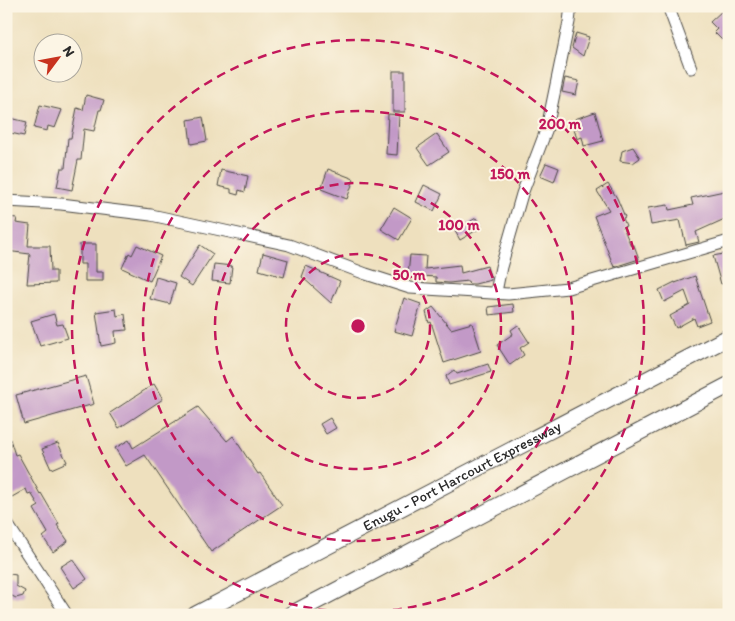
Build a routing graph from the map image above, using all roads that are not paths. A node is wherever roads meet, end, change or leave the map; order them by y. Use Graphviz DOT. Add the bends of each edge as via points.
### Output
graph roads {
  1 [pos="571,6"];
  2 [pos="668,6"];
  3 [pos="691,68"];
  4 [pos="6,201"];
  5 [pos="729,241"];
  6 [pos="496,292"];
  7 [pos="729,337"];
  8 [pos="728,386"];
  9 [pos="6,522"];
  10 [pos="68,615"];
  11 [pos="195,615"];
  12 [pos="290,615"];
  1 -- 6 [label="street" via="547,128 522,194"];
  2 -- 3 [label="street"];
  4 -- 6 [label="street" via="151,215 289,245 410,288"];
  5 -- 6 [label="street" via="568,288 508,294"];
  7 -- 11 [label="highway, Enugu - Port Harcourt Expressway"];
  8 -- 12 [label="highway"];
  9 -- 10 [label="street"];
}
